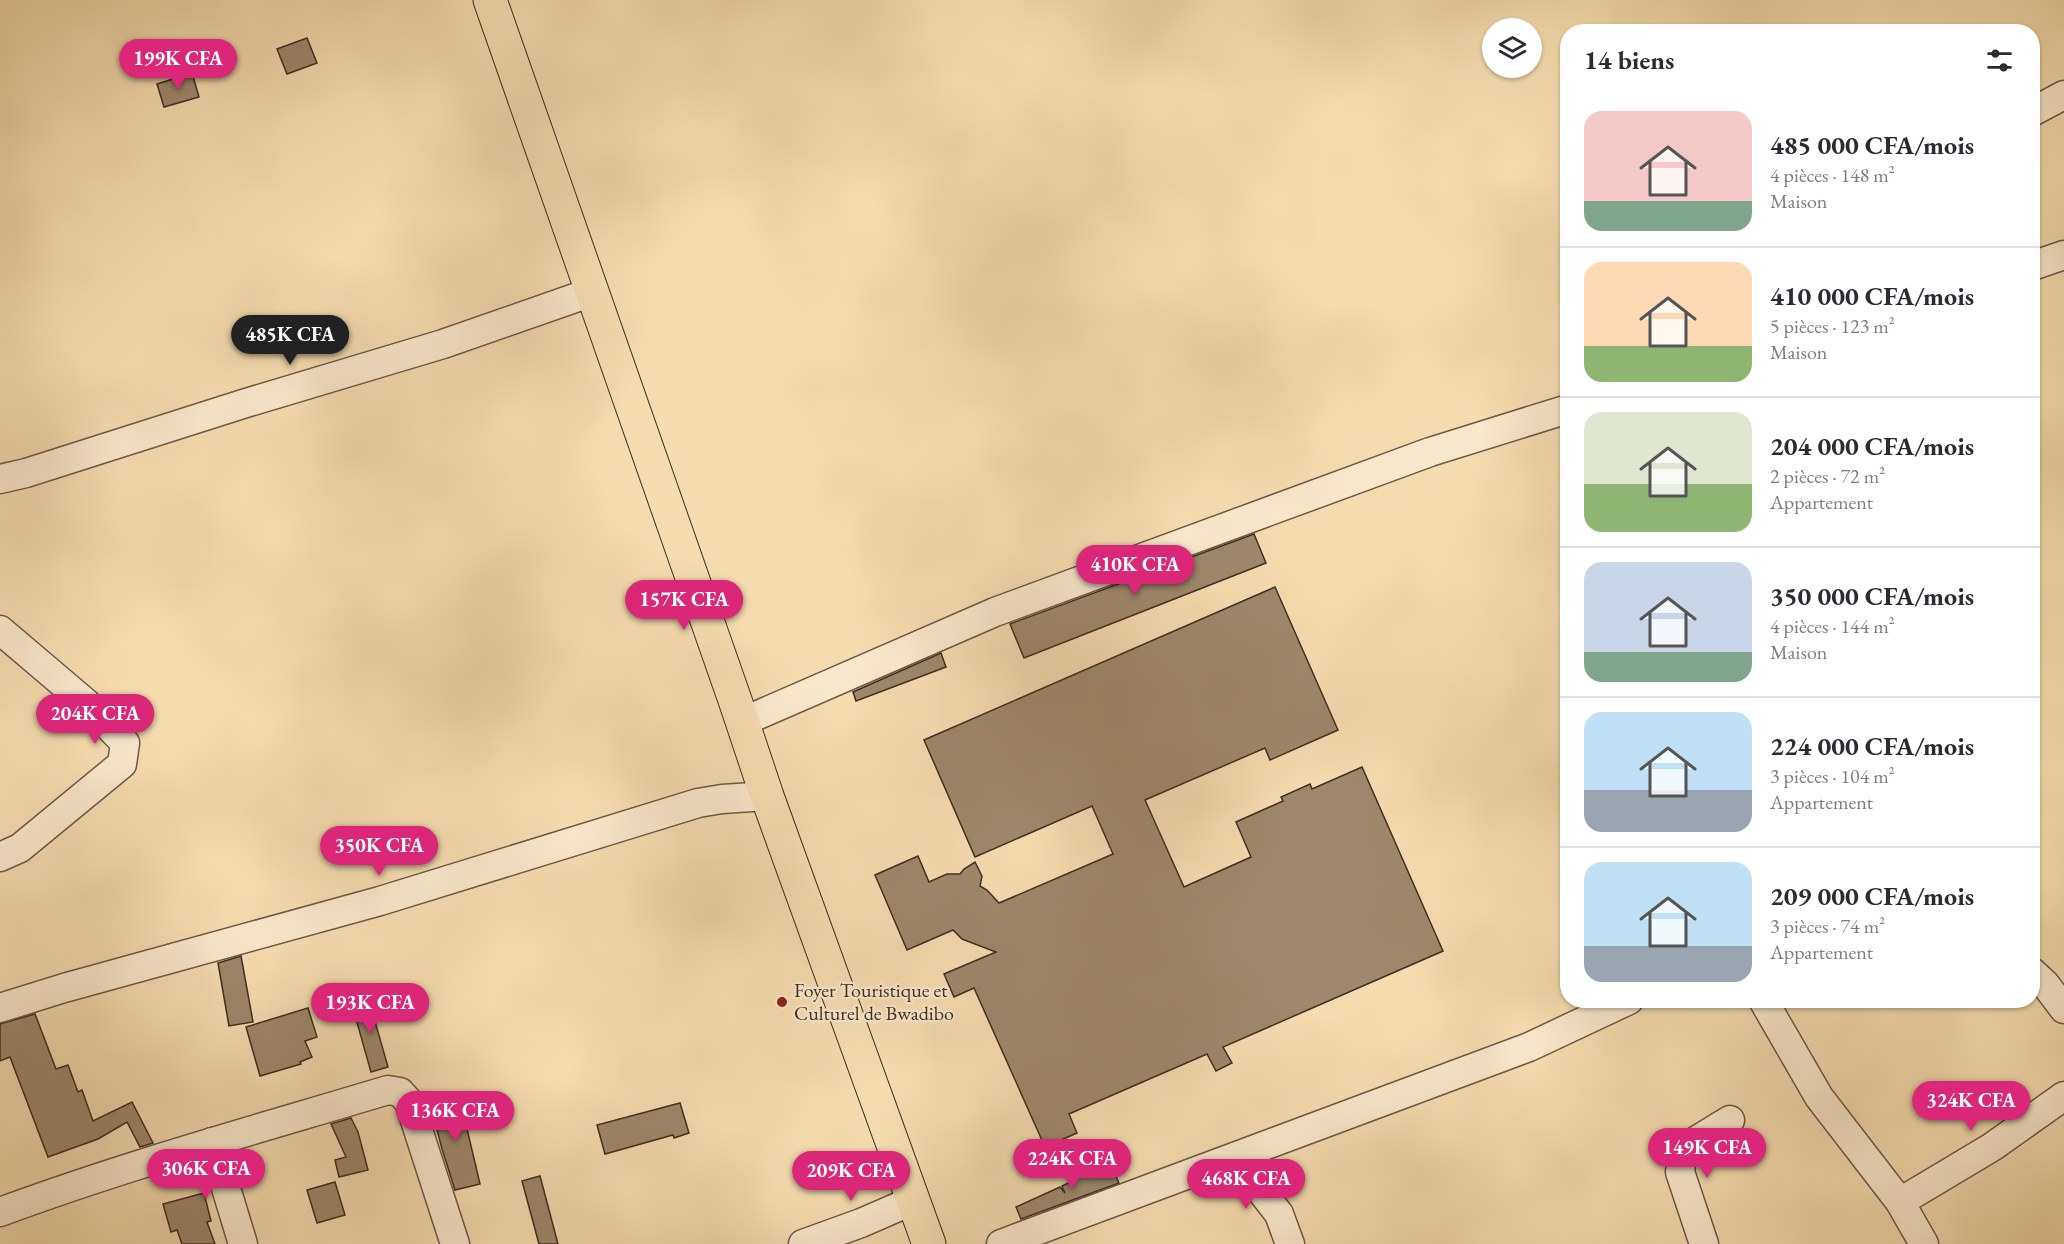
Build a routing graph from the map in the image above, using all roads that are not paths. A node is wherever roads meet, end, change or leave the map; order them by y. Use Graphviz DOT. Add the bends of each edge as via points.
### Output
graph roads {
  1 [pos="490,0"];
  2 [pos="2064,95"];
  3 [pos="2040,108"];
  4 [pos="2064,255"];
  5 [pos="2040,263"];
  6 [pos="592,292"];
  7 [pos="1560,412"];
  8 [pos="0,479"];
  9 [pos="0,630"];
  10 [pos="742,722"];
  11 [pos="767,796"];
  12 [pos="0,857"];
  13 [pos="2040,979"];
  14 [pos="0,1008"];
  15 [pos="1612,1008"];
  16 [pos="1767,1008"];
  17 [pos="2064,1009"];
  18 [pos="2064,1096"];
  19 [pos="1730,1120"];
  20 [pos="212,1143"];
  21 [pos="1235,1157"];
  22 [pos="914,1200"];
  23 [pos="1900,1202"];
  24 [pos="0,1212"];
  25 [pos="243,1244"];
  26 [pos="455,1244"];
  27 [pos="803,1244"];
  28 [pos="929,1244"];
  29 [pos="1001,1244"];
  30 [pos="1290,1244"];
  31 [pos="1704,1244"];
  32 [pos="1924,1244"];
  1 -- 6 [label="main road"];
  2 -- 3 [label="street"];
  4 -- 5 [label="street"];
  6 -- 8 [label="street" via="443,344"];
  6 -- 10 [label="main road"];
  7 -- 10 [label="street" via="1430,452 995,612"];
  9 -- 12 [label="street" via="86,703 125,743 122,764 20,848"];
  10 -- 11 [label="main road"];
  11 -- 14 [label="street" via="698,803 380,901"];
  11 -- 22 [label="main road"];
  13 -- 17 [label="street"];
  15 -- 21 [label="street" via="1529,1047"];
  16 -- 23 [label="street" via="1819,1097"];
  18 -- 23 [label="street" via="1992,1147"];
  19 -- 31 [label="street" via="1682,1155 1680,1172"];
  20 -- 24 [label="street"];
  20 -- 25 [label="street"];
  20 -- 26 [label="street" via="388,1090 400,1092 409,1102"];
  21 -- 29 [label="street"];
  21 -- 30 [label="street" via="1279,1214"];
  22 -- 27 [label="street"];
  22 -- 28 [label="main road"];
  23 -- 32 [label="street"];
}
